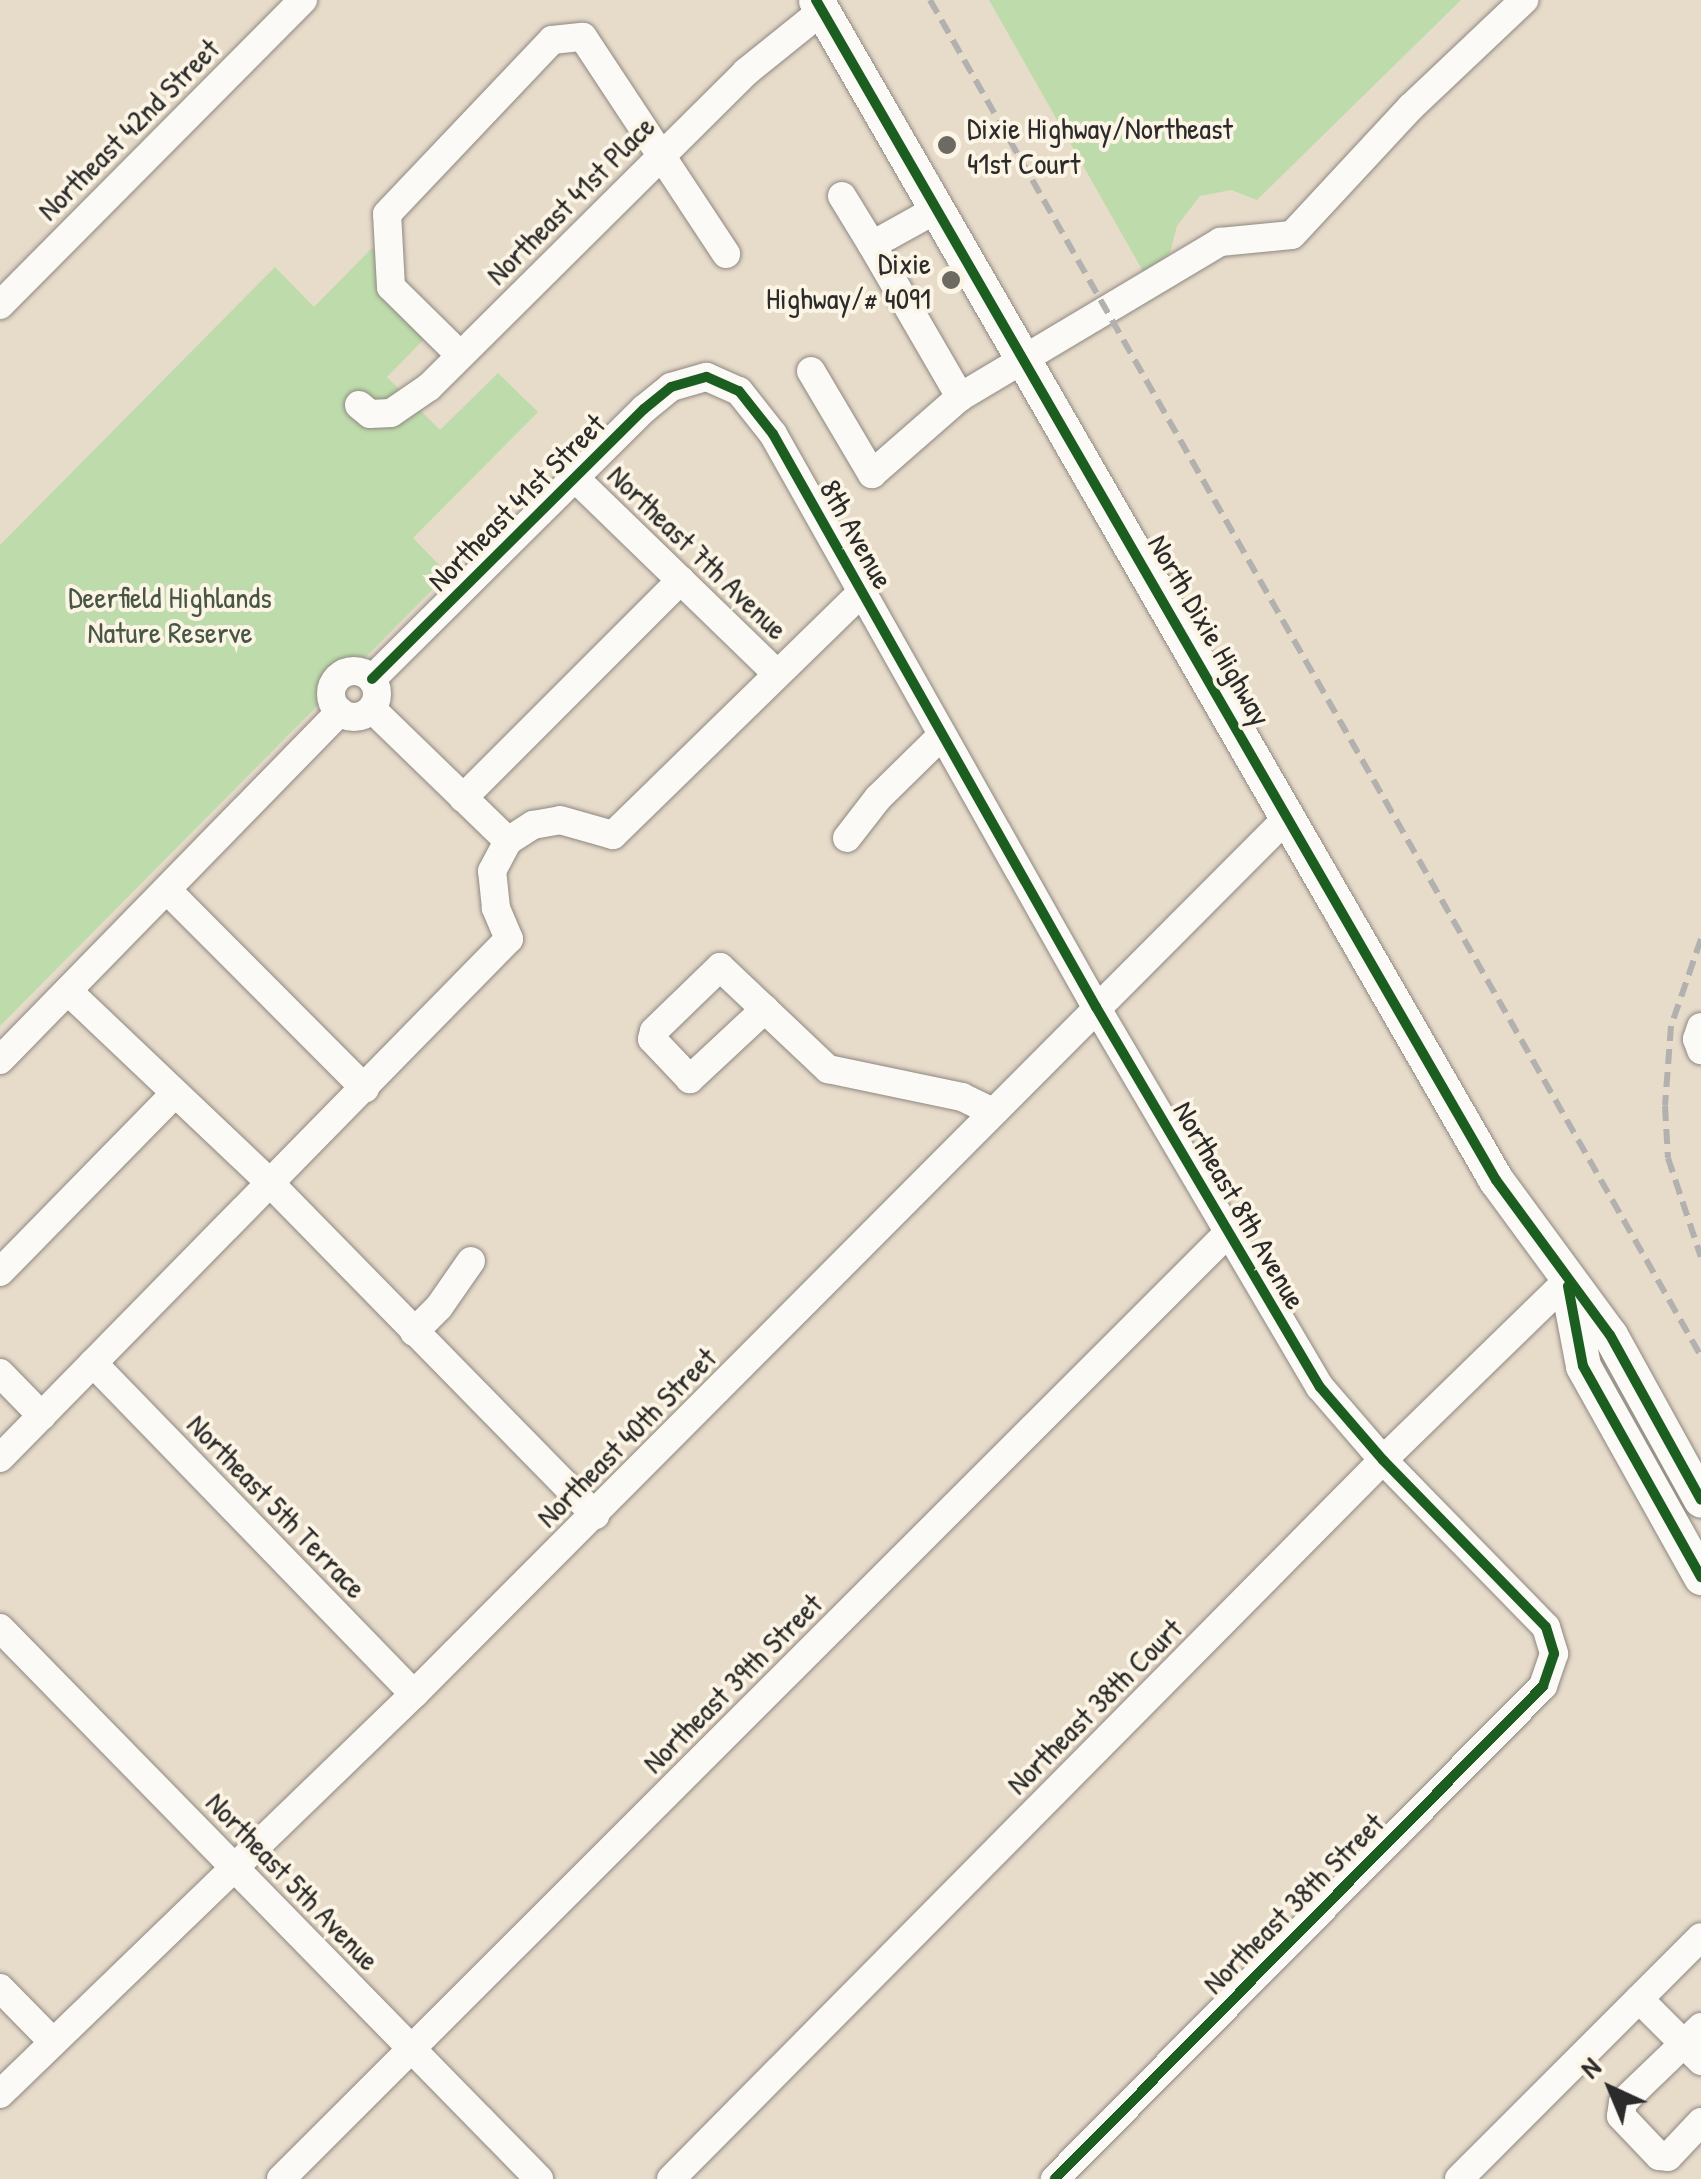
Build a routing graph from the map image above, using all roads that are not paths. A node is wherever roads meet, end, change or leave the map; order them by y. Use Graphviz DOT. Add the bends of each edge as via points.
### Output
graph roads {
  1 [pos="303,0"];
  2 [pos="1524,0"];
  3 [pos="819,5"];
  4 [pos="662,154"];
  5 [pos="842,196"];
  6 [pos="937,209"];
  7 [pos="872,245"];
  8 [pos="726,254"];
  9 [pos="0,304"];
  10 [pos="1024,357"];
  11 [pos="455,360"];
  12 [pos="811,371"];
  13 [pos="708,378"];
  14 [pos="960,397"];
  15 [pos="360,405"];
  16 [pos="575,478"];
  17 [pos="681,580"];
  18 [pos="861,593"];
  19 [pos="776,673"];
  20 [pos="372,680"];
  21 [pos="372,709"];
  22 [pos="340,712"];
  23 [pos="942,735"];
  24 [pos="464,798"];
  25 [pos="1288,816"];
  26 [pos="847,838"];
  27 [pos="508,841"];
  28 [pos="168,890"];
  29 [pos="68,991"];
  30 [pos="1096,1007"];
  31 [pos="764,1010"];
  32 [pos="1701,1027"];
  33 [pos="1701,1050"];
  34 [pos="0,1060"];
  35 [pos="366,1089"];
  36 [pos="176,1093"];
  37 [pos="993,1112"];
  38 [pos="270,1183"];
  39 [pos="1228,1233"];
  40 [pos="471,1261"];
  41 [pos="0,1272"];
  42 [pos="1567,1282"];
  43 [pos="414,1332"];
  44 [pos="93,1363"];
  45 [pos="0,1373"];
  46 [pos="42,1416"];
  47 [pos="0,1458"];
  48 [pos="1383,1460"];
  49 [pos="1701,1500"];
  50 [pos="595,1515"];
  51 [pos="1701,1577"];
  52 [pos="0,1628"];
  53 [pos="1554,1654"];
  54 [pos="414,1694"];
  55 [pos="236,1869"];
  56 [pos="1701,1938"];
  57 [pos="0,1988"];
  58 [pos="1639,2000"];
  59 [pos="53,2042"];
  60 [pos="1695,2044"];
  61 [pos="412,2049"];
  62 [pos="0,2094"];
  63 [pos="1701,2122"];
  64 [pos="281,2179"];
  65 [pos="538,2179"];
  66 [pos="671,2179"];
  67 [pos="1055,2179"];
  68 [pos="1459,2179"];
  1 -- 9 [label="street, Northeast 42nd Street"];
  2 -- 10 [label="street" via="1411,107 1292,235 1220,242"];
  3 -- 4 [label="street, Northeast 41st Place"];
  3 -- 6 [label="main road, North Dixie Highway"];
  4 -- 8 [label="street"];
  4 -- 11 [label="street, Northeast 41st Place"];
  4 -- 11 [label="street" via="583,37 552,40 387,214 391,287"];
  5 -- 7 [label="street"];
  6 -- 7 [label="street"];
  6 -- 10 [label="main road, North Dixie Highway"];
  7 -- 14 [label="street"];
  10 -- 14 [label="street"];
  10 -- 25 [label="main road, North Dixie Highway"];
  11 -- 15 [label="street, Northeast 41st Place" via="390,412 370,414"];
  12 -- 14 [label="street" via="872,474"];
  13 -- 16 [label="street, Northeast 41st Street" via="671,387"];
  13 -- 18 [label="street, 8th Avenue" via="739,391 773,434"];
  16 -- 17 [label="street, Northeast 7th Avenue"];
  16 -- 20 [label="street, Northeast 41st Street"];
  17 -- 19 [label="street, Northeast 7th Avenue"];
  17 -- 24 [label="street"];
  18 -- 19 [label="street"];
  18 -- 23 [label="street, 8th Avenue"];
  19 -- 27 [label="street" via="613,835 560,820 533,825"];
  20 -- 21 [label="street"];
  20 -- 22 [label="street" via="356,671 338,678 332,696"];
  21 -- 22 [label="street" via="356,717"];
  21 -- 24 [label="street"];
  22 -- 28 [label="street"];
  23 -- 26 [label="street"];
  23 -- 30 [label="street, Northeast 8th Avenue"];
  24 -- 27 [label="street"];
  25 -- 30 [label="street, Northeast 40th Street"];
  25 -- 42 [label="main road, North Dixie Highway" via="1496,1180"];
  27 -- 35 [label="street" via="492,871 496,908 509,939"];
  28 -- 29 [label="street"];
  28 -- 35 [label="street"];
  29 -- 34 [label="street"];
  29 -- 36 [label="street"];
  30 -- 37 [label="street, Northeast 40th Street"];
  30 -- 39 [label="street, Northeast 8th Avenue"];
  31 -- 37 [label="street" via="828,1068 962,1097"];
  32 -- 33 [label="street"];
  35 -- 38 [label="street"];
  36 -- 38 [label="street"];
  36 -- 41 [label="street"];
  37 -- 50 [label="street, Northeast 40th Street"];
  38 -- 43 [label="street"];
  38 -- 44 [label="street"];
  39 -- 48 [label="street, Northeast 8th Avenue" via="1320,1387"];
  39 -- 61 [label="street, Northeast 39th Street"];
  40 -- 43 [label="street"];
  42 -- 48 [label="street, Northeast 38th Court"];
  42 -- 49 [label="main road, North Dixie Highway" via="1610,1335"];
  42 -- 51 [label="main road, North Dixie Highway" via="1583,1366"];
  43 -- 50 [label="street"];
  44 -- 46 [label="street"];
  44 -- 54 [label="street, Northeast 5th Terrace"];
  45 -- 46 [label="street"];
  46 -- 47 [label="street"];
  48 -- 53 [label="street, Northeast 8th Avenue" via="1546,1626"];
  48 -- 66 [label="street, Northeast 38th Court"];
  50 -- 54 [label="street, Northeast 40th Street"];
  52 -- 55 [label="street, Northeast 5th Avenue"];
  53 -- 67 [label="street, Northeast 38th Street" via="1543,1686"];
  54 -- 55 [label="street, Northeast 40th Street"];
  55 -- 59 [label="street, Northeast 40th Street"];
  55 -- 61 [label="street, Northeast 5th Avenue"];
  56 -- 58 [label="street"];
  57 -- 59 [label="street"];
  58 -- 60 [label="street"];
  58 -- 68 [label="street"];
  59 -- 62 [label="street, Northeast 40th Street"];
  60 -- 63 [label="street" via="1623,2102 1621,2116 1659,2156 1668,2157"];
  61 -- 64 [label="street, Northeast 39th Street"];
  61 -- 65 [label="street, Northeast 5th Avenue"];
}
